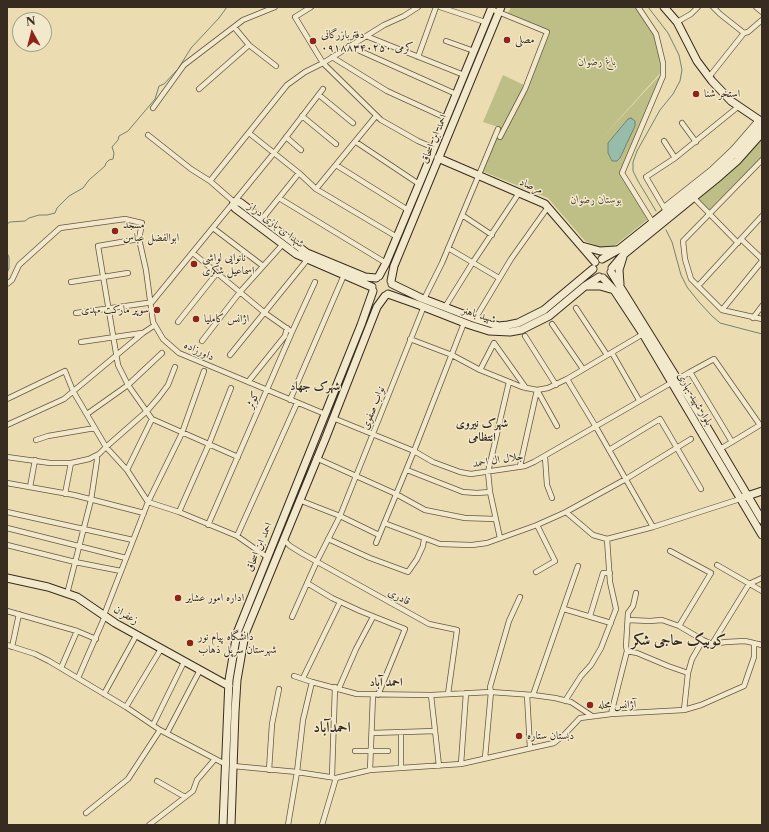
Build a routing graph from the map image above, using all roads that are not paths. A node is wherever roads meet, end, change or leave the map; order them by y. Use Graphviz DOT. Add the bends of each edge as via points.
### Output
graph roads {
  1 [pos="275,7"];
  2 [pos="310,7"];
  3 [pos="418,7"];
  4 [pos="436,7"];
  5 [pos="440,7"];
  6 [pos="638,7"];
  7 [pos="664,7"];
  8 [pos="698,7"];
  9 [pos="713,7"];
  10 [pos="756,7"];
  11 [pos="491,8"];
  12 [pos="450,9"];
  13 [pos="500,9"];
  14 [pos="762,12"];
  15 [pos="762,20"];
  16 [pos="486,22"];
  17 [pos="677,22"];
  18 [pos="234,26"];
  19 [pos="744,34"];
  20 [pos="366,36"];
  21 [pos="446,41"];
  22 [pos="249,45"];
  23 [pos="349,46"];
  24 [pos="474,51"];
  25 [pos="332,57"];
  26 [pos="418,57"];
  27 [pos="323,63"];
  28 [pos="276,66"];
  29 [pos="464,75"];
  30 [pos="708,77"];
  31 [pos="199,89"];
  32 [pos="323,89"];
  33 [pos="456,94"];
  34 [pos="319,95"];
  35 [pos="739,106"];
  36 [pos="153,108"];
  37 [pos="302,116"];
  38 [pos="376,116"];
  39 [pos="446,118"];
  40 [pos="761,122"];
  41 [pos="682,123"];
  42 [pos="353,124"];
  43 [pos="498,129"];
  44 [pos="248,133"];
  45 [pos="762,133"];
  46 [pos="148,135"];
  47 [pos="286,137"];
  48 [pos="500,137"];
  49 [pos="664,140"];
  50 [pos="356,142"];
  51 [pos="696,142"];
  52 [pos="336,144"];
  53 [pos="434,148"];
  54 [pos="301,150"];
  55 [pos="274,153"];
  56 [pos="438,158"];
  57 [pos="675,158"];
  58 [pos="762,160"];
  59 [pos="336,165"];
  60 [pos="299,173"];
  61 [pos="478,175"];
  62 [pos="210,181"];
  63 [pos="419,184"];
  64 [pos="316,189"];
  65 [pos="519,193"];
  66 [pos="279,198"];
  67 [pos="694,198"];
  68 [pos="234,202"];
  69 [pos="548,207"];
  70 [pos="408,210"];
  71 [pos="667,212"];
  72 [pos="709,214"];
  73 [pos="462,216"];
  74 [pos="762,216"];
  75 [pos="262,219"];
  76 [pos="655,225"];
  77 [pos="213,228"];
  78 [pos="492,234"];
  79 [pos="397,237"];
  80 [pos="139,239"];
  81 [pos="739,241"];
  82 [pos="283,244"];
  83 [pos="582,246"];
  84 [pos="448,248"];
  85 [pos="621,252"];
  86 [pos="192,253"];
  87 [pos="307,260"];
  88 [pos="762,260"];
  89 [pos="473,262"];
  90 [pos="386,263"];
  91 [pos="597,263"];
  92 [pos="263,266"];
  93 [pos="612,270"];
  94 [pos="128,272"];
  95 [pos="217,273"];
  96 [pos="344,275"];
  97 [pos="377,277"];
  98 [pos="103,278"];
  99 [pos="499,278"];
  100 [pos="601,278"];
  101 [pos="71,282"];
  102 [pos="316,282"];
  103 [pos="392,282"];
  104 [pos="7,284"];
  105 [pos="585,286"];
  106 [pos="698,286"];
  107 [pos="617,288"];
  108 [pos="373,289"];
  109 [pos="240,292"];
  110 [pos="387,295"];
  111 [pos="149,302"];
  112 [pos="424,303"];
  113 [pos="762,306"];
  114 [pos="445,307"];
  115 [pos="576,308"];
  116 [pos="109,309"];
  117 [pos="722,310"];
  118 [pos="76,313"];
  119 [pos="265,313"];
  120 [pos="753,318"];
  121 [pos="762,319"];
  122 [pos="463,320"];
  123 [pos="474,321"];
  124 [pos="178,322"];
  125 [pos="552,324"];
  126 [pos="152,327"];
  127 [pos="287,328"];
  128 [pos="292,332"];
  129 [pos="143,333"];
  130 [pos="643,334"];
  131 [pos="525,336"];
  132 [pos="112,338"];
  133 [pos="410,339"];
  134 [pos="202,341"];
  135 [pos="81,342"];
  136 [pos="162,353"];
  137 [pos="609,354"];
  138 [pos="116,355"];
  139 [pos="230,355"];
  140 [pos="452,355"];
  141 [pos="175,367"];
  142 [pos="583,369"];
  143 [pos="480,370"];
  144 [pos="204,371"];
  145 [pos="690,372"];
  146 [pos="567,379"];
  147 [pos="675,380"];
  148 [pos="248,382"];
  149 [pos="509,382"];
  150 [pos="128,385"];
  151 [pos="556,385"];
  152 [pos="231,388"];
  153 [pos="526,388"];
  154 [pos="267,390"];
  155 [pos="537,390"];
  156 [pos="74,391"];
  157 [pos="7,399"];
  158 [pos="290,400"];
  159 [pos="639,400"];
  160 [pos="298,403"];
  161 [pos="147,411"];
  162 [pos="87,414"];
  163 [pos="325,414"];
  164 [pos="333,418"];
  165 [pos="152,419"];
  166 [pos="7,425"];
  167 [pos="557,426"];
  168 [pos="596,426"];
  169 [pos="95,428"];
  170 [pos="182,433"];
  171 [pos="372,434"];
  172 [pos="692,439"];
  173 [pos="36,440"];
  174 [pos="732,442"];
  175 [pos="210,444"];
  176 [pos="106,447"];
  177 [pos="677,448"];
  178 [pos="720,449"];
  179 [pos="609,450"];
  180 [pos="414,451"];
  181 [pos="96,455"];
  182 [pos="7,457"];
  183 [pos="238,457"];
  184 [pos="545,457"];
  185 [pos="316,458"];
  186 [pos="35,460"];
  187 [pos="71,463"];
  188 [pos="520,466"];
  189 [pos="127,470"];
  190 [pos="407,470"];
  191 [pos="488,472"];
  192 [pos="355,476"];
  193 [pos="626,479"];
  194 [pos="7,483"];
  195 [pos="30,487"];
  196 [pos="701,489"];
  197 [pos="762,491"];
  198 [pos="490,492"];
  199 [pos="65,494"];
  200 [pos="396,494"];
  201 [pos="552,498"];
  202 [pos="744,498"];
  203 [pos="91,500"];
  204 [pos="299,500"];
  205 [pos="148,502"];
  206 [pos="7,512"];
  207 [pos="179,512"];
  208 [pos="566,512"];
  209 [pos="144,513"];
  210 [pos="340,516"];
  211 [pos="496,519"];
  212 [pos="762,520"];
  213 [pos="384,522"];
  214 [pos="208,525"];
  215 [pos="537,525"];
  216 [pos="653,527"];
  217 [pos="7,528"];
  218 [pos="84,529"];
  219 [pos="762,535"];
  220 [pos="237,536"];
  221 [pos="379,536"];
  222 [pos="279,537"];
  223 [pos="500,538"];
  224 [pos="328,539"];
  225 [pos="424,539"];
  226 [pos="607,539"];
  227 [pos="133,540"];
  228 [pos="376,543"];
  229 [pos="7,545"];
  230 [pos="79,546"];
  231 [pos="670,551"];
  232 [pos="271,554"];
  233 [pos="126,558"];
  234 [pos="317,561"];
  235 [pos="75,562"];
  236 [pos="717,565"];
  237 [pos="578,566"];
  238 [pos="121,572"];
  239 [pos="536,572"];
  240 [pos="610,573"];
  241 [pos="7,578"];
  242 [pos="762,578"];
  243 [pos="307,583"];
  244 [pos="749,584"];
  245 [pos="762,591"];
  246 [pos="636,593"];
  247 [pos="67,594"];
  248 [pos="520,597"];
  249 [pos="340,602"];
  250 [pos="564,608"];
  251 [pos="7,610"];
  252 [pos="19,614"];
  253 [pos="105,616"];
  254 [pos="590,616"];
  255 [pos="292,617"];
  256 [pos="373,617"];
  257 [pos="628,620"];
  258 [pos="611,623"];
  259 [pos="680,626"];
  260 [pos="77,631"];
  261 [pos="137,634"];
  262 [pos="96,639"];
  263 [pos="703,640"];
  264 [pos="754,643"];
  265 [pos="712,644"];
  266 [pos="7,645"];
  267 [pos="762,645"];
  268 [pos="12,647"];
  269 [pos="161,649"];
  270 [pos="627,651"];
  271 [pos="184,662"];
  272 [pos="61,668"];
  273 [pos="200,670"];
  274 [pos="688,673"];
  275 [pos="294,676"];
  276 [pos="78,678"];
  277 [pos="303,678"];
  278 [pos="312,682"];
  279 [pos="229,686"];
  280 [pos="337,688"];
  281 [pos="279,689"];
  282 [pos="491,692"];
  283 [pos="466,693"];
  284 [pos="104,694"];
  285 [pos="448,694"];
  286 [pos="376,695"];
  287 [pos="431,695"];
  288 [pos="527,695"];
  289 [pos="533,695"];
  290 [pos="565,701"];
  291 [pos="126,707"];
  292 [pos="684,710"];
  293 [pos="611,714"];
  294 [pos="592,716"];
  295 [pos="153,725"];
  296 [pos="160,730"];
  297 [pos="435,731"];
  298 [pos="402,732"];
  299 [pos="372,733"];
  300 [pos="167,734"];
  301 [pos="530,748"];
  302 [pos="355,751"];
  303 [pos="371,751"];
  304 [pos="388,751"];
  305 [pos="485,758"];
  306 [pos="216,759"];
  307 [pos="225,764"];
  308 [pos="461,764"];
  309 [pos="233,766"];
  310 [pos="439,766"];
  311 [pos="401,768"];
  312 [pos="269,770"];
  313 [pos="370,770"];
  314 [pos="296,772"];
  315 [pos="334,777"];
  316 [pos="157,781"];
  317 [pos="185,797"];
  318 [pos="86,813"];
  319 [pos="149,825"];
  320 [pos="223,825"];
  321 [pos="232,825"];
  322 [pos="288,825"];
  323 [pos="322,825"];
  1 -- 18 [label="street"];
  2 -- 27 [label="street" via="295,17"];
  3 -- 20 [label="street"];
  4 -- 26 [label="street"];
  5 -- 12 [label="street"];
  6 -- 76 [label="street" via="656,34 663,63 663,76 622,173"];
  7 -- 17 [label="main road"];
  8 -- 17 [label="street"];
  9 -- 19 [label="street"];
  10 -- 14 [label="street"];
  11 -- 13 [label="street"];
  11 -- 16 [label="main road, احمد ابن اسحاق"];
  12 -- 16 [label="street"];
  13 -- 48 [label="street" via="547,32 525,89"];
  13 -- 56 [label="main road, احمد ابن اسحاق"];
  15 -- 19 [label="street"];
  16 -- 24 [label="main road, احمد ابن اسحاق"];
  17 -- 30 [label="main road"];
  18 -- 22 [label="street"];
  18 -- 36 [label="street" via="184,65"];
  19 -- 30 [label="street"];
  20 -- 23 [label="street"];
  20 -- 26 [label="street"];
  21 -- 24 [label="street"];
  22 -- 28 [label="street"];
  22 -- 31 [label="street"];
  23 -- 25 [label="street"];
  23 -- 33 [label="street"];
  24 -- 29 [label="main road, احمد ابن اسحاق"];
  25 -- 27 [label="street"];
  25 -- 39 [label="street" via="387,91"];
  26 -- 29 [label="street"];
  27 -- 38 [label="street"];
  27 -- 44 [label="street" via="287,85"];
  29 -- 33 [label="main road, احمد ابن اسحاق"];
  30 -- 35 [label="main road"];
  32 -- 34 [label="street"];
  33 -- 39 [label="main road, احمد ابن اسحاق"];
  34 -- 37 [label="street"];
  34 -- 42 [label="street"];
  35 -- 40 [label="main road"];
  35 -- 51 [label="street"];
  37 -- 47 [label="street"];
  37 -- 52 [label="street"];
  38 -- 50 [label="street"];
  38 -- 53 [label="street"];
  39 -- 53 [label="main road, احمد ابن اسحاق"];
  40 -- 71 [label="main road, شهید باهنر" via="743,145 716,172"];
  41 -- 51 [label="street"];
  43 -- 61 [label="street, نواب صفوی"];
  44 -- 55 [label="street"];
  44 -- 62 [label="street"];
  45 -- 67 [label="main road, شهید باهنر" via="737,161"];
  46 -- 62 [label="street" via="191,170"];
  47 -- 54 [label="street"];
  47 -- 55 [label="street"];
  49 -- 57 [label="street"];
  50 -- 59 [label="street"];
  50 -- 63 [label="street"];
  51 -- 57 [label="street"];
  53 -- 63 [label="main road, احمد ابن اسحاق"];
  55 -- 60 [label="street"];
  55 -- 68 [label="street"];
  56 -- 61 [label="main road, مرصاد"];
  56 -- 103 [label="main road, احمد ابن اسحاق" via="394,266"];
  57 -- 71 [label="street" via="646,177"];
  58 -- 72 [label="street"];
  59 -- 64 [label="street"];
  59 -- 70 [label="street"];
  60 -- 64 [label="street"];
  60 -- 66 [label="street"];
  61 -- 65 [label="main road, مرصاد"];
  61 -- 73 [label="street, نواب صفوی"];
  62 -- 68 [label="street"];
  63 -- 70 [label="main road, احمد ابن اسحاق"];
  64 -- 79 [label="street"];
  65 -- 69 [label="main road, مرصاد"];
  65 -- 78 [label="street"];
  66 -- 75 [label="street"];
  66 -- 90 [label="street"];
  67 -- 71 [label="main road, شهید باهنر"];
  67 -- 72 [label="street"];
  68 -- 75 [label="main road, شهدا ی بازی دراز" via="241,203"];
  68 -- 77 [label="street"];
  68 -- 82 [label="main road, شهدا ی بازی دراز" via="233,206 236,209"];
  69 -- 83 [label="main road, مرصاد"];
  69 -- 99 [label="street"];
  70 -- 79 [label="main road, احمد ابن اسحاق"];
  71 -- 76 [label="main road, شهید باهنر"];
  72 -- 81 [label="street"];
  72 -- 106 [label="street" via="683,241 691,279"];
  73 -- 78 [label="street"];
  73 -- 84 [label="street, نواب صفوی"];
  74 -- 81 [label="street"];
  75 -- 97 [label="main road, شهدا ی بازی دراز" via="307,253 365,277"];
  76 -- 85 [label="main road, شهید باهنر"];
  77 -- 86 [label="street"];
  77 -- 92 [label="street"];
  78 -- 89 [label="street"];
  79 -- 90 [label="main road, احمد ابن اسحاق"];
  80 -- 98 [label="street" via="98,246"];
  80 -- 104 [label="street, داورزاده" via="142,223 125,219 60,228 19,265 12,280"];
  80 -- 111 [label="street, داورزاده" via="146,270"];
  81 -- 88 [label="street"];
  81 -- 106 [label="street"];
  82 -- 87 [label="main road, شهدا ی بازی دراز"];
  82 -- 92 [label="street"];
  83 -- 85 [label="main road" via="600,251"];
  83 -- 91 [label="main road, مرصاد"];
  84 -- 89 [label="street"];
  84 -- 112 [label="street, نواب صفوی"];
  85 -- 91 [label="main road, شهید باهنر"];
  85 -- 93 [label="main road, شهید باهنر"];
  85 -- 107 [label="main road"];
  86 -- 95 [label="street"];
  86 -- 111 [label="street"];
  87 -- 96 [label="main road, شهدا ی بازی دراز"];
  87 -- 119 [label="street"];
  88 -- 117 [label="street"];
  89 -- 99 [label="street"];
  89 -- 114 [label="street"];
  90 -- 97 [label="main road, احمد ابن اسحاق"];
  91 -- 93 [label="main road" via="608,260"];
  91 -- 100 [label="main road" via="595,274"];
  91 -- 123 [label="main road, شهید باهنر" via="544,310 518,323 499,326"];
  92 -- 109 [label="street"];
  93 -- 100 [label="main road" via="608,276"];
  93 -- 107 [label="main road, بلوار شهید بهاری"];
  94 -- 98 [label="street"];
  95 -- 109 [label="street"];
  95 -- 124 [label="street"];
  96 -- 108 [label="main road, شهدا ی بازی دراز"];
  96 -- 158 [label="street"];
  97 -- 103 [label="main road" via="384,276"];
  97 -- 108 [label="main road" via="372,284"];
  98 -- 101 [label="street"];
  98 -- 116 [label="street"];
  99 -- 123 [label="street"];
  100 -- 105 [label="main road, شهید باهنر"];
  100 -- 107 [label="main road, بلوار شهید بهاری"];
  102 -- 128 [label="street, کوثر"];
  103 -- 110 [label="main road" via="392,289"];
  103 -- 112 [label="main road, شهید باهنر"];
  105 -- 107 [label="main road"];
  105 -- 123 [label="main road, شهید باهنر" via="549,316 521,330 489,331"];
  106 -- 117 [label="street"];
  107 -- 130 [label="main road, بلوار شهید بهاری"];
  107 -- 147 [label="main road, بلوار شهید بهاری"];
  108 -- 110 [label="main road" via="378,295"];
  108 -- 163 [label="main road, احمد ابن اسحاق"];
  109 -- 119 [label="street"];
  109 -- 134 [label="street"];
  110 -- 112 [label="main road, شهید باهنر"];
  110 -- 164 [label="main road, احمد ابن اسحاق" via="377,307"];
  111 -- 116 [label="street"];
  111 -- 148 [label="street, داورزاده" via="153,322 163,339 179,353"];
  112 -- 114 [label="main road, شهید باهنر"];
  112 -- 122 [label="main road, شهید باهنر"];
  112 -- 133 [label="street, نواب صفوی"];
  113 -- 120 [label="street"];
  114 -- 122 [label="main road, شهید باهنر"];
  115 -- 137 [label="street"];
  116 -- 118 [label="street"];
  116 -- 132 [label="street"];
  117 -- 120 [label="street"];
  119 -- 127 [label="street"];
  119 -- 139 [label="street"];
  120 -- 121 [label="street"];
  122 -- 123 [label="main road, شهید باهنر"];
  122 -- 140 [label="street"];
  125 -- 142 [label="street"];
  126 -- 129 [label="street"];
  127 -- 128 [label="street"];
  127 -- 148 [label="street" via="285,336"];
  128 -- 154 [label="street, کوثر"];
  129 -- 132 [label="street"];
  129 -- 138 [label="street"];
  130 -- 137 [label="street"];
  130 -- 147 [label="main road, بلوار شهید بهاری"];
  131 -- 151 [label="street"];
  132 -- 135 [label="street"];
  132 -- 138 [label="street"];
  133 -- 140 [label="street"];
  133 -- 171 [label="street, نواب صفوی"];
  136 -- 150 [label="street"];
  137 -- 142 [label="street"];
  137 -- 159 [label="street"];
  138 -- 150 [label="street"];
  138 -- 156 [label="street"];
  140 -- 143 [label="street"];
  140 -- 180 [label="street"];
  141 -- 161 [label="street" via="168,385"];
  142 -- 146 [label="street"];
  143 -- 149 [label="street"];
  143 -- 153 [label="street" via="494,343"];
  144 -- 170 [label="street"];
  145 -- 147 [label="street, جلال ال احمد"];
  145 -- 174 [label="street"];
  145 -- 174 [label="street, جلال ال احمد" via="714,359 760,425"];
  146 -- 151 [label="street"];
  146 -- 168 [label="street"];
  147 -- 159 [label="street, جلال ال احمد"];
  147 -- 178 [label="main road, بلوار شهید بهاری"];
  147 -- 202 [label="main road, بلوار شهید بهاری"];
  148 -- 154 [label="street, داورزاده"];
  149 -- 153 [label="street"];
  149 -- 191 [label="street"];
  150 -- 161 [label="street"];
  150 -- 162 [label="street"];
  151 -- 155 [label="street"];
  152 -- 175 [label="street"];
  153 -- 155 [label="street"];
  154 -- 158 [label="street, داورزاده"];
  154 -- 183 [label="street, کوثر"];
  155 -- 167 [label="street"];
  155 -- 188 [label="street"];
  156 -- 157 [label="street" via="65,371"];
  156 -- 162 [label="street"];
  156 -- 166 [label="street" via="64,399"];
  158 -- 160 [label="street, داورزاده"];
  159 -- 168 [label="street, جلال ال احمد"];
  160 -- 163 [label="street, داورزاده"];
  160 -- 220 [label="street"];
  161 -- 165 [label="street"];
  161 -- 176 [label="street"];
  162 -- 169 [label="street"];
  163 -- 222 [label="main road, احمد ابن اسحاق"];
  164 -- 171 [label="street, جلال ال احمد"];
  164 -- 185 [label="main road, احمد ابن اسحاق"];
  165 -- 170 [label="street"];
  165 -- 189 [label="street"];
  168 -- 179 [label="street"];
  168 -- 184 [label="street, جلال ال احمد"];
  169 -- 173 [label="street"];
  169 -- 176 [label="street"];
  170 -- 175 [label="street"];
  170 -- 205 [label="street"];
  171 -- 180 [label="street, جلال ال احمد"];
  171 -- 192 [label="street, نواب صفوی"];
  172 -- 177 [label="street"];
  174 -- 178 [label="street"];
  175 -- 183 [label="street"];
  175 -- 207 [label="street"];
  176 -- 181 [label="street"];
  176 -- 189 [label="street"];
  177 -- 179 [label="street" via="660,419"];
  177 -- 193 [label="street"];
  177 -- 196 [label="street"];
  178 -- 202 [label="main road, بلوار شهید بهاری"];
  179 -- 193 [label="street"];
  180 -- 190 [label="street"];
  180 -- 191 [label="street, جلال ال احمد" via="433,462 460,472"];
  181 -- 187 [label="street"];
  181 -- 203 [label="street"];
  182 -- 186 [label="street"];
  183 -- 214 [label="street, کوثر"];
  184 -- 188 [label="street, جلال ال احمد"];
  184 -- 201 [label="street" via="547,485"];
  185 -- 192 [label="street"];
  185 -- 204 [label="main road, احمد ابن اسحاق"];
  186 -- 187 [label="street"];
  186 -- 195 [label="street"];
  187 -- 199 [label="street"];
  188 -- 191 [label="street, جلال ال احمد"];
  189 -- 205 [label="street"];
  190 -- 198 [label="street" via="463,492"];
  190 -- 200 [label="street"];
  191 -- 198 [label="street"];
  192 -- 200 [label="street"];
  192 -- 210 [label="street, نواب صفوی"];
  193 -- 208 [label="street"];
  193 -- 216 [label="street"];
  194 -- 195 [label="street"];
  195 -- 199 [label="street"];
  197 -- 202 [label="main road"];
  198 -- 211 [label="street"];
  199 -- 203 [label="street"];
  200 -- 211 [label="street" via="425,510 465,518"];
  200 -- 213 [label="street"];
  202 -- 212 [label="main road, بلوار شهید بهاری"];
  202 -- 216 [label="street"];
  202 -- 219 [label="main road, بلوار شهید بهاری"];
  203 -- 209 [label="street"];
  203 -- 218 [label="street"];
  204 -- 210 [label="street"];
  204 -- 222 [label="main road, احمد ابن اسحاق"];
  205 -- 207 [label="street"];
  205 -- 209 [label="street"];
  206 -- 218 [label="street"];
  207 -- 214 [label="street"];
  208 -- 215 [label="street"];
  208 -- 226 [label="street" via="593,535"];
  209 -- 227 [label="street"];
  210 -- 221 [label="street"];
  210 -- 224 [label="street, نواب صفوی"];
  211 -- 223 [label="street"];
  213 -- 221 [label="street"];
  213 -- 225 [label="street"];
  214 -- 220 [label="street"];
  215 -- 223 [label="street"];
  215 -- 239 [label="street" via="556,561"];
  216 -- 226 [label="street"];
  217 -- 230 [label="street"];
  218 -- 227 [label="street"];
  218 -- 230 [label="street"];
  220 -- 232 [label="street"];
  221 -- 228 [label="street"];
  222 -- 232 [label="main road, احمد ابن اسحاق"];
  222 -- 234 [label="street, قادری"];
  223 -- 225 [label="street" via="472,545 440,544"];
  224 -- 225 [label="street" via="408,572 417,559"];
  224 -- 234 [label="street, نواب صفوی"];
  226 -- 240 [label="street"];
  227 -- 233 [label="street"];
  229 -- 235 [label="street"];
  230 -- 233 [label="street"];
  230 -- 235 [label="street"];
  231 -- 259 [label="street" via="711,573"];
  232 -- 279 [label="main road, احمد ابن اسحاق" via="237,633"];
  232 -- 309 [label="main road, احمد ابن اسحاق" via="240,653"];
  233 -- 238 [label="street"];
  234 -- 243 [label="street, نواب صفوی"];
  234 -- 285 [label="street, قادری" via="429,624 456,630"];
  235 -- 238 [label="street"];
  235 -- 247 [label="street"];
  236 -- 244 [label="street"];
  237 -- 250 [label="street"];
  238 -- 253 [label="street"];
  240 -- 254 [label="street" via="603,573"];
  240 -- 258 [label="street" via="616,609"];
  241 -- 247 [label="main road, زعفران"];
  242 -- 244 [label="street"];
  243 -- 249 [label="street"];
  243 -- 255 [label="street, نواب صفوی"];
  244 -- 245 [label="street"];
  244 -- 265 [label="street"];
  246 -- 257 [label="street"];
  247 -- 253 [label="main road, زعفران" via="77,597"];
  248 -- 282 [label="street" via="503,640 490,687"];
  249 -- 256 [label="street"];
  249 -- 277 [label="street"];
  250 -- 254 [label="street"];
  250 -- 289 [label="street"];
  251 -- 252 [label="street"];
  252 -- 260 [label="street"];
  252 -- 268 [label="street"];
  253 -- 261 [label="main road, زعفران"];
  253 -- 262 [label="street"];
  254 -- 258 [label="street"];
  256 -- 280 [label="street"];
  256 -- 286 [label="street" via="404,628"];
  257 -- 259 [label="street" via="662,620"];
  257 -- 270 [label="street"];
  258 -- 290 [label="street" via="591,665"];
  259 -- 263 [label="street"];
  260 -- 262 [label="street"];
  260 -- 272 [label="street"];
  261 -- 269 [label="main road, زعفران"];
  261 -- 284 [label="street"];
  262 -- 276 [label="street"];
  263 -- 265 [label="street"];
  263 -- 274 [label="street"];
  264 -- 265 [label="street" via="745,641"];
  264 -- 267 [label="street"];
  264 -- 292 [label="street" via="754,658 744,686 702,705"];
  266 -- 268 [label="street"];
  268 -- 272 [label="street" via="35,654"];
  269 -- 271 [label="main road, زعفران"];
  269 -- 291 [label="street"];
  270 -- 274 [label="street"];
  270 -- 293 [label="street"];
  271 -- 273 [label="main road, زعفران"];
  271 -- 295 [label="street"];
  272 -- 276 [label="street"];
  273 -- 279 [label="main road, زعفران"];
  273 -- 300 [label="street"];
  274 -- 292 [label="street"];
  275 -- 277 [label="street"];
  276 -- 284 [label="street"];
  277 -- 278 [label="street"];
  278 -- 280 [label="street"];
  278 -- 314 [label="street" via="303,720"];
  279 -- 307 [label="main road, احمد ابن اسحاق"];
  280 -- 286 [label="street" via="357,694"];
  280 -- 315 [label="street"];
  281 -- 312 [label="street" via="272,724"];
  282 -- 283 [label="street"];
  282 -- 288 [label="street"];
  282 -- 305 [label="street"];
  283 -- 285 [label="street"];
  283 -- 308 [label="street"];
  284 -- 291 [label="street"];
  285 -- 287 [label="street"];
  286 -- 287 [label="street"];
  286 -- 299 [label="street"];
  287 -- 297 [label="street"];
  288 -- 289 [label="street"];
  288 -- 301 [label="street"];
  289 -- 290 [label="street"];
  290 -- 294 [label="street" via="571,702"];
  291 -- 295 [label="street"];
  292 -- 293 [label="street"];
  293 -- 294 [label="street"];
  294 -- 301 [label="street" via="580,718 554,743"];
  295 -- 296 [label="street"];
  296 -- 300 [label="street"];
  296 -- 318 [label="street" via="128,779"];
  297 -- 298 [label="street"];
  297 -- 310 [label="street"];
  298 -- 299 [label="street"];
  298 -- 311 [label="street"];
  299 -- 303 [label="street"];
  300 -- 306 [label="street"];
  301 -- 305 [label="street"];
  302 -- 303 [label="street"];
  303 -- 304 [label="street"];
  303 -- 313 [label="street"];
  305 -- 308 [label="street"];
  306 -- 307 [label="street"];
  306 -- 317 [label="street"];
  307 -- 320 [label="main road, احمد ابن اسحاق"];
  308 -- 310 [label="street"];
  309 -- 312 [label="street"];
  309 -- 321 [label="main road, احمد ابن اسحاق"];
  310 -- 311 [label="street"];
  311 -- 313 [label="street"];
  312 -- 314 [label="street"];
  313 -- 315 [label="street"];
  314 -- 315 [label="street"];
  314 -- 322 [label="street"];
  315 -- 323 [label="street"];
  316 -- 317 [label="street"];
  317 -- 319 [label="street"];
}
